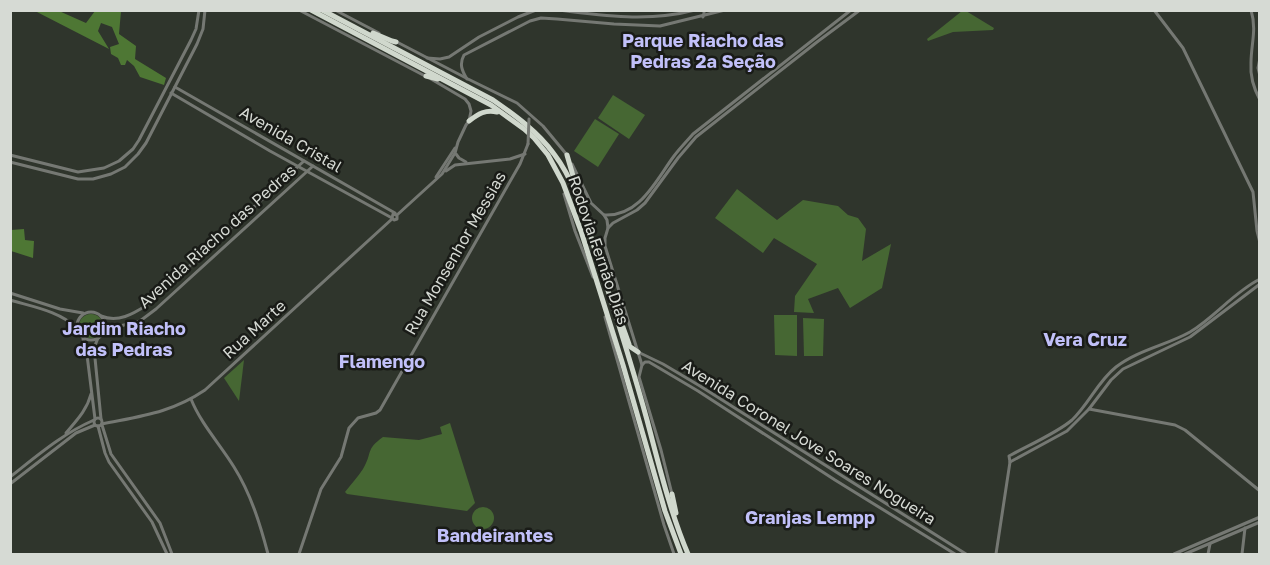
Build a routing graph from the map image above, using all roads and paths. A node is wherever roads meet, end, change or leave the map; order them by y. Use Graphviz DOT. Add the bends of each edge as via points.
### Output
graph roads {
  1 [pos="198,10"];
  2 [pos="205,10"];
  3 [pos="299,10"];
  4 [pos="311,10"];
  5 [pos="322,10"];
  6 [pos="335,10"];
  7 [pos="536,10"];
  8 [pos="559,10"];
  9 [pos="695,10"];
  10 [pos="704,10"];
  11 [pos="725,10"];
  12 [pos="851,10"];
  13 [pos="860,10"];
  14 [pos="1154,10"];
  15 [pos="1251,10"];
  16 [pos="615,17"];
  17 [pos="703,17"];
  18 [pos="614,24"];
  19 [pos="353,26"];
  20 [pos="498,28"];
  21 [pos="493,40"];
  22 [pos="396,42"];
  23 [pos="425,57"];
  24 [pos="1260,58"];
  25 [pos="426,76"];
  26 [pos="1260,76"];
  27 [pos="468,79"];
  28 [pos="167,84"];
  29 [pos="175,87"];
  30 [pos="464,91"];
  31 [pos="171,93"];
  32 [pos="189,95"];
  33 [pos="1260,100"];
  34 [pos="186,102"];
  35 [pos="211,107"];
  36 [pos="524,109"];
  37 [pos="207,115"];
  38 [pos="150,119"];
  39 [pos="469,121"];
  40 [pos="157,122"];
  41 [pos="524,129"];
  42 [pos="454,152"];
  43 [pos="525,154"];
  44 [pos="10,155"];
  45 [pos="567,155"];
  46 [pos="304,161"];
  47 [pos="10,162"];
  48 [pos="471,164"];
  49 [pos="313,166"];
  50 [pos="298,167"];
  51 [pos="307,172"];
  52 [pos="559,173"];
  53 [pos="442,174"];
  54 [pos="435,179"];
  55 [pos="564,194"];
  56 [pos="580,203"];
  57 [pos="396,214"];
  58 [pos="604,215"];
  59 [pos="392,218"];
  60 [pos="608,228"];
  61 [pos="1260,243"];
  62 [pos="1260,279"];
  63 [pos="1260,284"];
  64 [pos="608,292"];
  65 [pos="10,293"];
  66 [pos="10,300"];
  67 [pos="85,314"];
  68 [pos="101,316"];
  69 [pos="77,328"];
  70 [pos="100,336"];
  71 [pos="83,337"];
  72 [pos="629,346"];
  73 [pos="638,352"];
  74 [pos="642,365"];
  75 [pos="661,366"];
  76 [pos="639,378"];
  77 [pos="93,390"];
  78 [pos="713,398"];
  79 [pos="191,399"];
  80 [pos="1089,409"];
  81 [pos="95,420"];
  82 [pos="100,423"];
  83 [pos="63,436"];
  84 [pos="45,450"];
  85 [pos="48,454"];
  86 [pos="1010,462"];
  87 [pos="10,477"];
  88 [pos="10,484"];
  89 [pos="1260,491"];
  90 [pos="672,494"];
  91 [pos="1260,504"];
  92 [pos="1260,515"];
  93 [pos="1260,522"];
  94 [pos="677,523"];
  95 [pos="1245,528"];
  96 [pos="1211,541"];
  97 [pos="167,555"];
  98 [pos="172,555"];
  99 [pos="268,555"];
  100 [pos="299,555"];
  101 [pos="674,555"];
  102 [pos="681,555"];
  103 [pos="688,555"];
  104 [pos="955,555"];
  105 [pos="966,555"];
  106 [pos="996,555"];
  107 [pos="1174,555"];
  108 [pos="1185,555"];
  109 [pos="1209,555"];
  110 [pos="1242,555"];
  1 -- 28 [label="street" via="196,28"];
  2 -- 29 [label="street" via="200,39"];
  3 -- 25 [label="street"];
  4 -- 30 [label="highway, Rodovia Fernão Dias"];
  5 -- 19 [label="highway, Rodovia Fernão Dias"];
  6 -- 22 [label="street, Rodovia Fernão Dias"];
  7 -- 20 [label="street"];
  8 -- 16 [label="street"];
  9 -- 16 [label="street" via="659,17"];
  10 -- 17 [label="street"];
  11 -- 17 [label="street"];
  12 -- 58 [label="street" via="693,134 642,200 618,215"];
  13 -- 60 [label="street" via="696,137 645,203"];
  14 -- 61 [label="street" via="1183,48 1253,192"];
  15 -- 33 [label="street" via="1255,25 1250,65"];
  16 -- 18 [label="street"];
  17 -- 18 [label="street" via="660,26"];
  18 -- 21 [label="street" via="541,18"];
  19 -- 22 [label="highway"];
  19 -- 56 [label="highway, Rodovia Fernão Dias" via="518,117 555,154"];
  20 -- 21 [label="street" via="489,36"];
  20 -- 23 [label="street" via="448,57"];
  21 -- 27 [label="street" via="464,55 461,64"];
  22 -- 23 [label="street, Rodovia Fernão Dias"];
  23 -- 27 [label="street, Rodovia Fernão Dias"];
  24 -- 26 [label="street"];
  25 -- 30 [label="highway"];
  25 -- 39 [label="street" via="470,104"];
  27 -- 36 [label="street, Rodovia Fernão Dias"];
  28 -- 31 [label="street"];
  28 -- 38 [label="street"];
  29 -- 31 [label="street"];
  29 -- 32 [label="street, Avenida Cristal"];
  30 -- 41 [label="highway, Rodovia Fernão Dias"];
  31 -- 34 [label="street, Avenida Cristal"];
  31 -- 40 [label="street"];
  32 -- 34 [label="street"];
  32 -- 35 [label="street, Avenida Cristal"];
  34 -- 37 [label="street, Avenida Cristal"];
  35 -- 37 [label="street"];
  35 -- 46 [label="street, Avenida Cristal"];
  36 -- 43 [label="street, Rua Monsenhor Messias, bridge" via="529,120"];
  36 -- 45 [label="street, Rodovia Fernão Dias"];
  37 -- 50 [label="street, Avenida Cristal"];
  38 -- 40 [label="street"];
  38 -- 44 [label="street" via="126,157 92,171 69,171"];
  39 -- 41 [label="highway" via="484,111 493,111"];
  39 -- 42 [label="street"];
  40 -- 47 [label="street" via="146,143 125,167 93,179 78,179"];
  41 -- 52 [label="highway, Rodovia Fernão Dias"];
  42 -- 48 [label="street"];
  42 -- 53 [label="street"];
  42 -- 54 [label="street"];
  43 -- 48 [label="street"];
  43 -- 100 [label="street, Rua Monsenhor Messias" via="380,410 358,418 347,431 341,457 321,489"];
  45 -- 56 [label="highway"];
  45 -- 58 [label="street, Rodovia Fernão Dias" via="591,203"];
  46 -- 49 [label="street, Avenida Cristal"];
  46 -- 50 [label="street, Avenida Riacho das Pedras"];
  48 -- 53 [label="street" via="455,165"];
  49 -- 51 [label="street, Avenida Riacho das Pedras"];
  49 -- 57 [label="street, Avenida Cristal"];
  50 -- 51 [label="street, Avenida Cristal"];
  50 -- 68 [label="street, Avenida Riacho das Pedras" via="147,305 121,318"];
  51 -- 59 [label="street, Avenida Cristal"];
  51 -- 70 [label="street, Avenida Riacho das Pedras" via="156,309 140,321 112,328"];
  52 -- 55 [label="highway"];
  52 -- 102 [label="highway, Rodovia Fernão Dias" via="593,269"];
  53 -- 54 [label="street"];
  54 -- 57 [label="street"];
  55 -- 101 [label="street, Rodovia Fernão Dias" via="593,277"];
  56 -- 64 [label="highway, Rodovia Fernão Dias"];
  57 -- 59 [label="street, Rua Marte" via="397,219"];
  58 -- 60 [label="street, Rodovia Fernão Dias"];
  59 -- 79 [label="street, Rua Marte"];
  60 -- 73 [label="street, Rodovia Fernão Dias" via="605,246"];
  62 -- 86 [label="street" via="1190,332 1121,364 1071,420 1009,456"];
  63 -- 80 [label="street" via="1195,334 1117,373"];
  64 -- 72 [label="highway"];
  64 -- 94 [label="highway, Rodovia Fernão Dias"];
  65 -- 67 [label="street"];
  66 -- 69 [label="street" via="58,314"];
  67 -- 68 [label="street"];
  67 -- 69 [label="street"];
  68 -- 70 [label="street" via="105,327"];
  69 -- 71 [label="street"];
  70 -- 71 [label="street" via="91,340"];
  70 -- 82 [label="street" via="94,348"];
  71 -- 77 [label="street"];
  72 -- 73 [label="highway"];
  72 -- 76 [label="highway"];
  73 -- 74 [label="street, Rodovia Fernão Dias"];
  73 -- 75 [label="street, Avenida Coronel Jove Soares Nogueira"];
  74 -- 75 [label="street, Avenida Coronel Jove Soares Nogueira" via="649,362"];
  74 -- 76 [label="street"];
  75 -- 78 [label="street, Avenida Coronel Jove Soares Nogueira"];
  76 -- 90 [label="street"];
  77 -- 81 [label="street"];
  77 -- 83 [label="street" via="82,414"];
  78 -- 104 [label="street, Avenida Coronel Jove Soares Nogueira"];
  78 -- 105 [label="street, Avenida Coronel Jove Soares Nogueira"];
  79 -- 82 [label="street, Rua Marte" via="162,412"];
  79 -- 99 [label="street" via="242,481 257,513"];
  80 -- 86 [label="street" via="1067,431"];
  80 -- 89 [label="street" via="1175,425"];
  81 -- 82 [label="street"];
  81 -- 83 [label="street"];
  82 -- 85 [label="street" via="76,433"];
  82 -- 97 [label="street" via="109,462 152,522"];
  82 -- 98 [label="street" via="111,454 160,523"];
  83 -- 84 [label="street"];
  84 -- 85 [label="street"];
  84 -- 87 [label="street"];
  85 -- 88 [label="street"];
  86 -- 106 [label="street"];
  90 -- 94 [label="highway"];
  91 -- 92 [label="street"];
  92 -- 96 [label="street"];
  93 -- 95 [label="street"];
  94 -- 103 [label="highway, Rodovia Fernão Dias"];
  95 -- 96 [label="street"];
  95 -- 110 [label="street"];
  96 -- 107 [label="street"];
  96 -- 108 [label="street"];
  96 -- 109 [label="street"];
}
